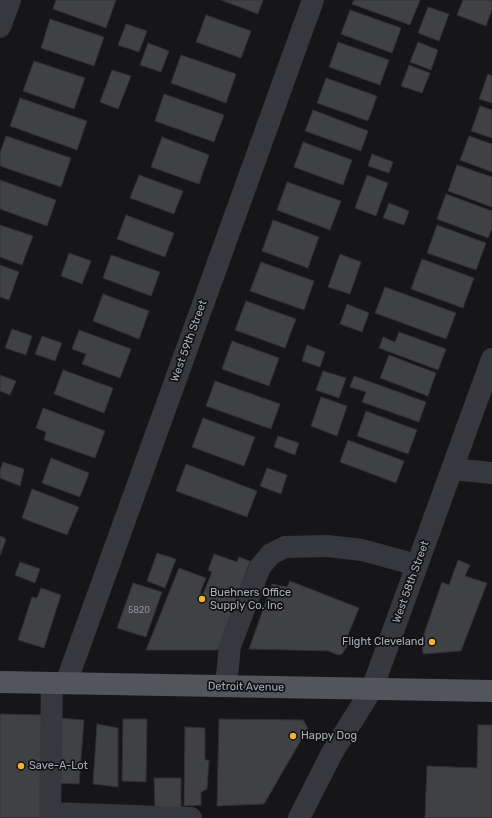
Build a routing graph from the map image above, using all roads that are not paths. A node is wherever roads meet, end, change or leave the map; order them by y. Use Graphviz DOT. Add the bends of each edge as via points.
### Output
graph roads {
  1 [pos="10,0"];
  2 [pos="313,0"];
  3 [pos="0,27"];
  4 [pos="492,359"];
  5 [pos="452,469"];
  6 [pos="492,473"];
  7 [pos="417,565"];
  8 [pos="0,682"];
  9 [pos="59,683"];
  10 [pos="226,686"];
  11 [pos="372,689"];
  12 [pos="492,691"];
  13 [pos="191,818"];
  14 [pos="299,818"];
  1 -- 3 [label="street"];
  2 -- 9 [label="street, West 59th Street"];
  4 -- 5 [label="street, West 58th Street"];
  5 -- 6 [label="street"];
  5 -- 7 [label="street, West 58th Street"];
  7 -- 10 [label="street" via="362,550 327,546 285,547 271,554 260,567 230,646"];
  7 -- 11 [label="street, West 58th Street"];
  8 -- 9 [label="main road, Detroit Avenue"];
  9 -- 10 [label="main road, Detroit Avenue"];
  9 -- 13 [label="street, West 59th Street" via="50,813"];
  10 -- 11 [label="main road, Detroit Avenue"];
  11 -- 12 [label="main road, Detroit Avenue"];
  11 -- 14 [label="street, West 58th Street" via="332,753"];
}
